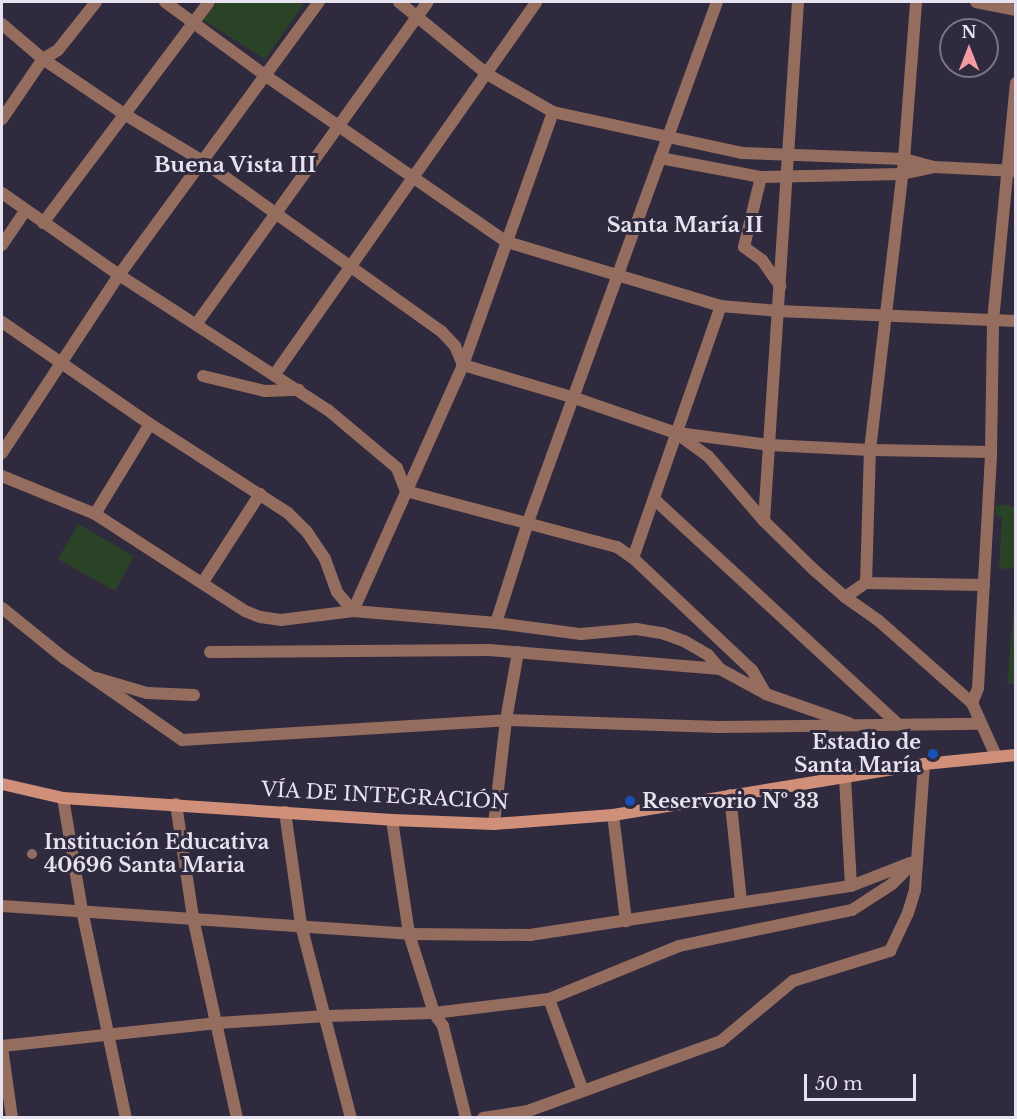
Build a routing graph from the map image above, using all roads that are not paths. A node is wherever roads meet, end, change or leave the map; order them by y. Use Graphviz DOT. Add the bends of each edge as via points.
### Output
graph roads {
  1 [pos="96,2"];
  2 [pos="165,2"];
  3 [pos="208,2"];
  4 [pos="319,2"];
  5 [pos="399,2"];
  6 [pos="428,2"];
  7 [pos="536,2"];
  8 [pos="717,2"];
  9 [pos="798,2"];
  10 [pos="915,2"];
  11 [pos="976,2"];
  12 [pos="1016,10"];
  13 [pos="418,16"];
  14 [pos="2,24"];
  15 [pos="192,24"];
  16 [pos="43,59"];
  17 [pos="487,74"];
  18 [pos="266,76"];
  19 [pos="1016,83"];
  20 [pos="553,112"];
  21 [pos="124,114"];
  22 [pos="2,118"];
  23 [pos="341,126"];
  24 [pos="668,135"];
  25 [pos="789,154"];
  26 [pos="660,158"];
  27 [pos="904,159"];
  28 [pos="201,160"];
  29 [pos="934,167"];
  30 [pos="1012,170"];
  31 [pos="902,174"];
  32 [pos="761,177"];
  33 [pos="787,178"];
  34 [pos="412,179"];
  35 [pos="2,193"];
  36 [pos="25,211"];
  37 [pos="277,213"];
  38 [pos="43,223"];
  39 [pos="507,242"];
  40 [pos="2,246"];
  41 [pos="351,269"];
  42 [pos="119,275"];
  43 [pos="618,275"];
  44 [pos="780,286"];
  45 [pos="721,306"];
  46 [pos="778,311"];
  47 [pos="884,315"];
  48 [pos="993,321"];
  49 [pos="1016,321"];
  50 [pos="2,322"];
  51 [pos="197,323"];
  52 [pos="60,362"];
  53 [pos="463,365"];
  54 [pos="275,374"];
  55 [pos="203,376"];
  56 [pos="299,390"];
  57 [pos="572,397"];
  58 [pos="150,424"];
  59 [pos="676,433"];
  60 [pos="769,445"];
  61 [pos="870,450"];
  62 [pos="991,452"];
  63 [pos="2,453"];
  64 [pos="2,476"];
  65 [pos="406,491"];
  66 [pos="260,494"];
  67 [pos="654,499"];
  68 [pos="94,514"];
  69 [pos="764,521"];
  70 [pos="528,522"];
  71 [pos="633,558"];
  72 [pos="203,582"];
  73 [pos="866,583"];
  74 [pos="984,585"];
  75 [pos="845,597"];
  76 [pos="2,608"];
  77 [pos="353,611"];
  78 [pos="496,623"];
  79 [pos="210,652"];
  80 [pos="518,652"];
  81 [pos="720,669"];
  82 [pos="90,676"];
  83 [pos="766,694"];
  84 [pos="194,695"];
  85 [pos="972,704"];
  86 [pos="506,720"];
  87 [pos="898,724"];
  88 [pos="980,724"];
  89 [pos="857,726"];
  90 [pos="1016,754"];
  91 [pos="996,756"];
  92 [pos="924,764"];
  93 [pos="845,778"];
  94 [pos="2,784"];
  95 [pos="730,795"];
  96 [pos="63,798"];
  97 [pos="176,804"];
  98 [pos="285,812"];
  99 [pos="613,815"];
  100 [pos="392,820"];
  101 [pos="494,824"];
  102 [pos="916,860"];
  103 [pos="851,886"];
  104 [pos="741,901"];
  105 [pos="2,906"];
  106 [pos="82,910"];
  107 [pos="194,918"];
  108 [pos="626,921"];
  109 [pos="301,925"];
  110 [pos="409,934"];
  111 [pos="549,999"];
  112 [pos="435,1013"];
  113 [pos="326,1016"];
  114 [pos="218,1023"];
  115 [pos="106,1033"];
  116 [pos="2,1047"];
  117 [pos="583,1091"];
  118 [pos="12,1118"];
  119 [pos="126,1118"];
  120 [pos="237,1118"];
  121 [pos="351,1118"];
  122 [pos="466,1118"];
  123 [pos="483,1118"];
  1 -- 16 [label="street" via="58,50"];
  2 -- 15 [label="street"];
  3 -- 15 [label="street"];
  4 -- 18 [label="street"];
  5 -- 13 [label="street"];
  6 -- 13 [label="street"];
  7 -- 17 [label="street"];
  8 -- 24 [label="street"];
  9 -- 25 [label="street"];
  10 -- 27 [label="street"];
  11 -- 12 [label="street"];
  13 -- 17 [label="street"];
  13 -- 23 [label="street"];
  14 -- 16 [label="street"];
  15 -- 18 [label="street"];
  15 -- 21 [label="street"];
  16 -- 21 [label="street"];
  16 -- 22 [label="street"];
  17 -- 20 [label="street"];
  17 -- 34 [label="street"];
  18 -- 23 [label="street"];
  18 -- 28 [label="street"];
  19 -- 30 [label="street"];
  20 -- 24 [label="street"];
  20 -- 39 [label="street"];
  21 -- 28 [label="street"];
  21 -- 38 [label="street"];
  23 -- 34 [label="street"];
  23 -- 37 [label="street"];
  24 -- 25 [label="street" via="742,153"];
  24 -- 26 [label="street"];
  25 -- 27 [label="street"];
  25 -- 33 [label="street"];
  26 -- 32 [label="street"];
  26 -- 43 [label="street"];
  27 -- 29 [label="street"];
  27 -- 31 [label="street"];
  28 -- 37 [label="street"];
  28 -- 42 [label="street"];
  29 -- 30 [label="street"];
  29 -- 31 [label="street"];
  30 -- 48 [label="street"];
  31 -- 33 [label="street"];
  31 -- 47 [label="street"];
  32 -- 33 [label="street"];
  32 -- 44 [label="street" via="744,247 762,260"];
  33 -- 44 [label="street"];
  34 -- 39 [label="street"];
  34 -- 41 [label="street"];
  35 -- 36 [label="street"];
  36 -- 38 [label="street"];
  36 -- 40 [label="street"];
  37 -- 41 [label="street"];
  37 -- 51 [label="street"];
  38 -- 42 [label="street"];
  39 -- 43 [label="street"];
  39 -- 53 [label="street"];
  41 -- 53 [label="street" via="442,332 455,346"];
  41 -- 54 [label="street"];
  42 -- 51 [label="street"];
  42 -- 52 [label="street"];
  43 -- 45 [label="street"];
  43 -- 57 [label="street"];
  44 -- 46 [label="street"];
  45 -- 46 [label="street"];
  45 -- 59 [label="street"];
  46 -- 47 [label="street"];
  46 -- 60 [label="street"];
  47 -- 48 [label="street"];
  47 -- 61 [label="street"];
  48 -- 49 [label="street"];
  48 -- 62 [label="street"];
  50 -- 52 [label="street"];
  51 -- 54 [label="street"];
  52 -- 58 [label="street"];
  52 -- 63 [label="street"];
  53 -- 57 [label="street"];
  53 -- 65 [label="street"];
  54 -- 56 [label="street"];
  55 -- 56 [label="street" via="265,391"];
  56 -- 65 [label="street" via="398,468"];
  57 -- 59 [label="street"];
  57 -- 70 [label="street"];
  58 -- 66 [label="street"];
  58 -- 68 [label="street"];
  59 -- 60 [label="street"];
  59 -- 67 [label="street"];
  59 -- 69 [label="street" via="708,456"];
  60 -- 61 [label="street"];
  60 -- 69 [label="street"];
  61 -- 62 [label="street"];
  61 -- 73 [label="street"];
  62 -- 74 [label="street"];
  64 -- 68 [label="street"];
  65 -- 70 [label="street"];
  65 -- 77 [label="street"];
  66 -- 72 [label="street"];
  66 -- 77 [label="street" via="307,532 325,559 337,592"];
  67 -- 71 [label="street"];
  67 -- 87 [label="street"];
  68 -- 72 [label="street"];
  69 -- 75 [label="street"];
  70 -- 71 [label="street" via="617,547"];
  70 -- 78 [label="street"];
  71 -- 83 [label="street" via="752,670"];
  72 -- 77 [label="street" via="244,611 260,617 281,620"];
  73 -- 74 [label="street"];
  73 -- 75 [label="street"];
  74 -- 85 [label="street" via="978,688"];
  75 -- 85 [label="street" via="879,621"];
  76 -- 82 [label="street"];
  77 -- 78 [label="street"];
  78 -- 81 [label="street" via="581,634 636,629 662,633 684,641"];
  79 -- 80 [label="street"];
  80 -- 81 [label="street"];
  80 -- 86 [label="street"];
  81 -- 83 [label="street"];
  82 -- 84 [label="street" via="147,693"];
  82 -- 86 [label="street" via="182,740"];
  83 -- 89 [label="street"];
  85 -- 88 [label="street"];
  86 -- 89 [label="street" via="720,728"];
  86 -- 101 [label="street"];
  87 -- 88 [label="street"];
  87 -- 89 [label="street"];
  88 -- 91 [label="street"];
  90 -- 91 [label="main road, VÍA DE INTEGRACIÓN"];
  91 -- 92 [label="main road, VÍA DE INTEGRACIÓN"];
  92 -- 93 [label="main road, VÍA DE INTEGRACIÓN"];
  92 -- 102 [label="street"];
  93 -- 95 [label="main road, VÍA DE INTEGRACIÓN"];
  93 -- 103 [label="street"];
  94 -- 96 [label="main road, VÍA DE INTEGRACIÓN"];
  95 -- 99 [label="main road, VÍA DE INTEGRACIÓN"];
  95 -- 104 [label="street"];
  96 -- 97 [label="main road, VÍA DE INTEGRACIÓN"];
  96 -- 106 [label="street"];
  97 -- 98 [label="main road, VÍA DE INTEGRACIÓN"];
  97 -- 107 [label="street"];
  98 -- 100 [label="main road, VÍA DE INTEGRACIÓN"];
  98 -- 109 [label="street"];
  99 -- 101 [label="main road, VÍA DE INTEGRACIÓN"];
  99 -- 108 [label="street"];
  100 -- 101 [label="main road, VÍA DE INTEGRACIÓN"];
  100 -- 110 [label="street"];
  102 -- 103 [label="street"];
  102 -- 111 [label="street" via="892,884 852,910 679,946"];
  102 -- 117 [label="street" via="915,890 890,951 793,981 721,1041"];
  103 -- 104 [label="street"];
  104 -- 108 [label="street"];
  105 -- 106 [label="street"];
  106 -- 107 [label="street"];
  106 -- 115 [label="street"];
  107 -- 109 [label="street"];
  107 -- 114 [label="street"];
  108 -- 110 [label="street" via="530,935"];
  109 -- 110 [label="street"];
  109 -- 113 [label="street"];
  110 -- 112 [label="street"];
  111 -- 112 [label="street"];
  111 -- 117 [label="street"];
  112 -- 113 [label="street"];
  112 -- 122 [label="street" via="443,1026"];
  113 -- 114 [label="street"];
  113 -- 121 [label="street"];
  114 -- 115 [label="street"];
  114 -- 120 [label="street"];
  115 -- 116 [label="street"];
  115 -- 119 [label="street"];
  116 -- 118 [label="street"];
  117 -- 123 [label="street" via="528,1111"];
}
